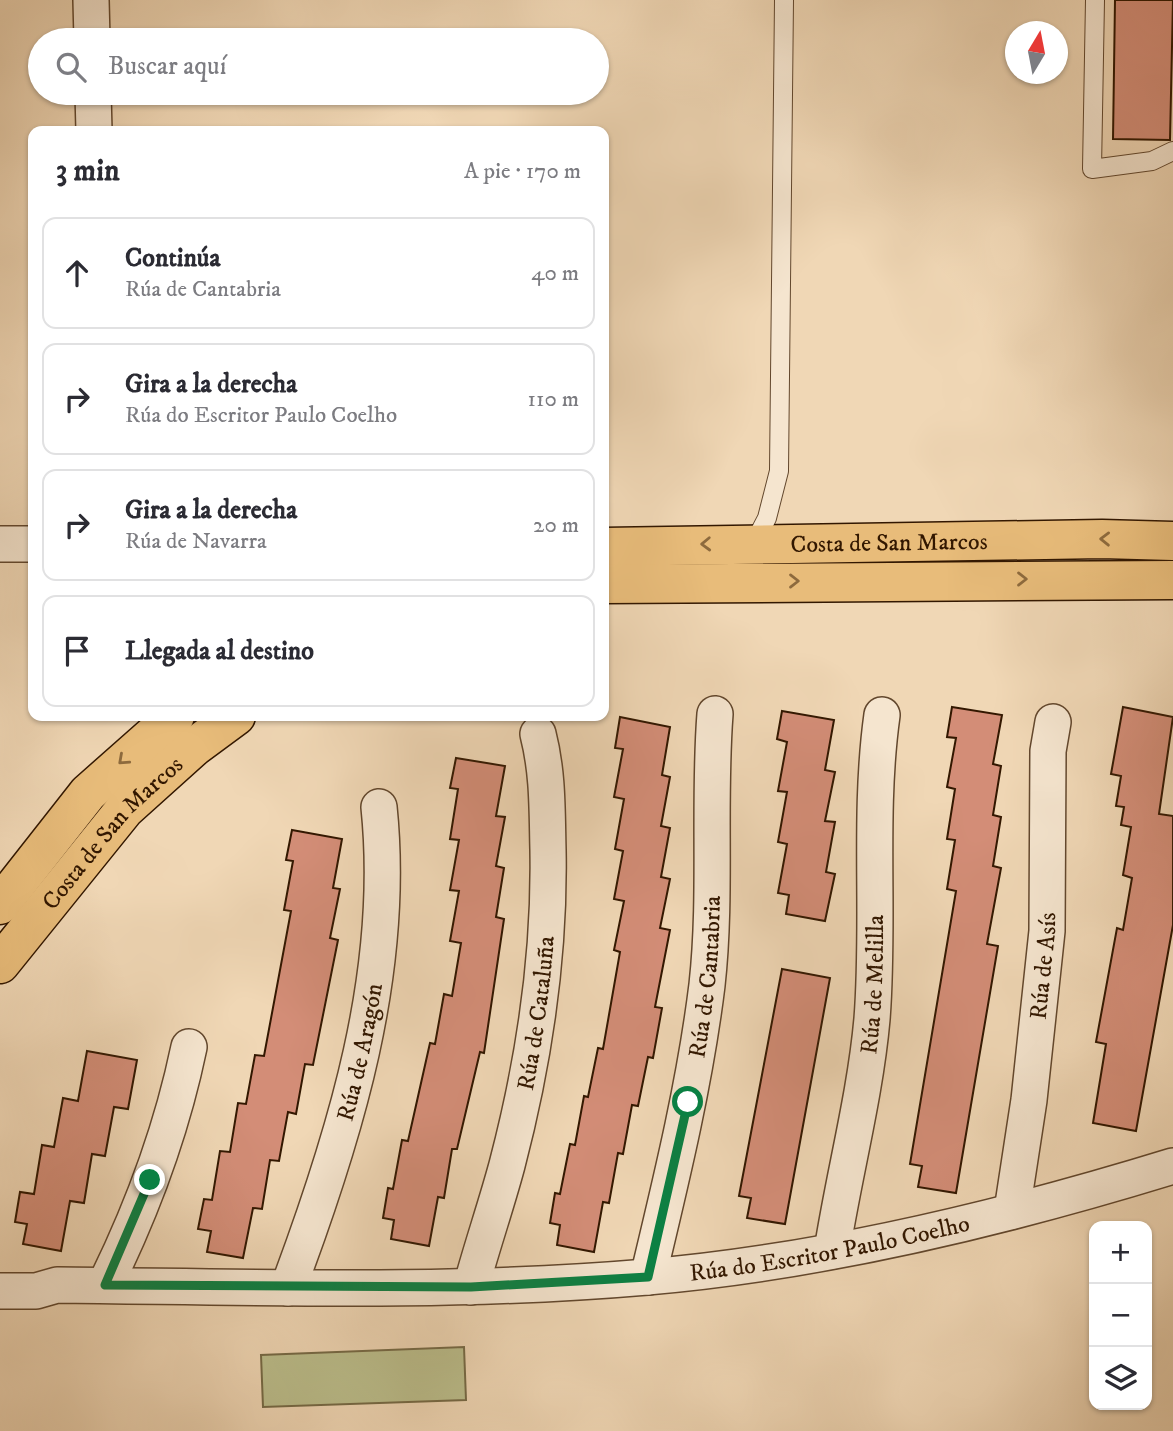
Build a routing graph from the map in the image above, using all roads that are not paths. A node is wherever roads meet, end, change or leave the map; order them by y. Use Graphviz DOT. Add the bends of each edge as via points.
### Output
graph roads {
  1 [pos="91,0"];
  2 [pos="784,0"];
  3 [pos="1095,0"];
  4 [pos="92,28"];
  5 [pos="93,105"];
  6 [pos="94,126"];
  7 [pos="1173,151"];
  8 [pos="1173,541"];
  9 [pos="754,543"];
  10 [pos="0,544"];
  11 [pos="28,544"];
  12 [pos="609,547"];
  13 [pos="1173,580"];
  14 [pos="609,584"];
  15 [pos="715,714"];
  16 [pos="882,715"];
  17 [pos="169,721"];
  18 [pos="229,721"];
  19 [pos="1053,722"];
  20 [pos="538,734"];
  21 [pos="379,807"];
  22 [pos="0,905"];
  23 [pos="3,965"];
  24 [pos="189,1047"];
  25 [pos="1173,1160"];
  26 [pos="1012,1210"];
  27 [pos="832,1251"];
  28 [pos="0,1276"];
  29 [pos="648,1277"];
  30 [pos="57,1285"];
  31 [pos="105,1285"];
  32 [pos="471,1287"];
  33 [pos="288,1288"];
  34 [pos="0,1291"];
  1 -- 4 [label="street"];
  2 -- 9 [label="lane" via="779,471 767,518"];
  3 -- 7 [label="lane" via="1092,169 1152,161"];
  5 -- 6 [label="street"];
  8 -- 9 [label="main road, Costa de San Marcos, one-way"];
  9 -- 12 [label="main road, Costa de San Marcos, one-way"];
  10 -- 11 [label="street"];
  14 -- 13 [label="main road, Costa de San Marcos, one-way"];
  15 -- 29 [label="street, Rúa de Cantabria" via="707,985 688,1102"];
  16 -- 27 [label="street, Rúa de Melilla" via="877,754 877,935 871,1022"];
  17 -- 22 [label="main road, Costa de San Marcos, one-way" via="88,793"];
  18 -- 23 [label="main road, Costa de San Marcos" via="125,809"];
  19 -- 26 [label="street, Rúa de Asís" via="1048,751 1047,931"];
  20 -- 32 [label="street, Rúa de Cataluña" via="547,769 549,887 543,981 507,1166"];
  21 -- 33 [label="street, Rúa de Aragón" via="383,844 379,928 361,1056 332,1161"];
  24 -- 31 [label="street" via="180,1091 150,1180"];
  25 -- 26 [label="street, Rúa do Escritor Paulo Coelho"];
  26 -- 27 [label="street, Rúa do Escritor Paulo Coelho"];
  27 -- 29 [label="street, Rúa do Escritor Paulo Coelho"];
  28 -- 30 [label="street, Rúa do Escritor Paulo Coelho" via="41,1278"];
  29 -- 32 [label="street, Rúa do Escritor Paulo Coelho"];
  30 -- 31 [label="street, Rúa do Escritor Paulo Coelho"];
  30 -- 34 [label="street, Rúa do Escritor Paulo Coelho" via="36,1291"];
  31 -- 33 [label="street, Rúa do Escritor Paulo Coelho"];
  32 -- 33 [label="street, Rúa do Escritor Paulo Coelho"];
}
